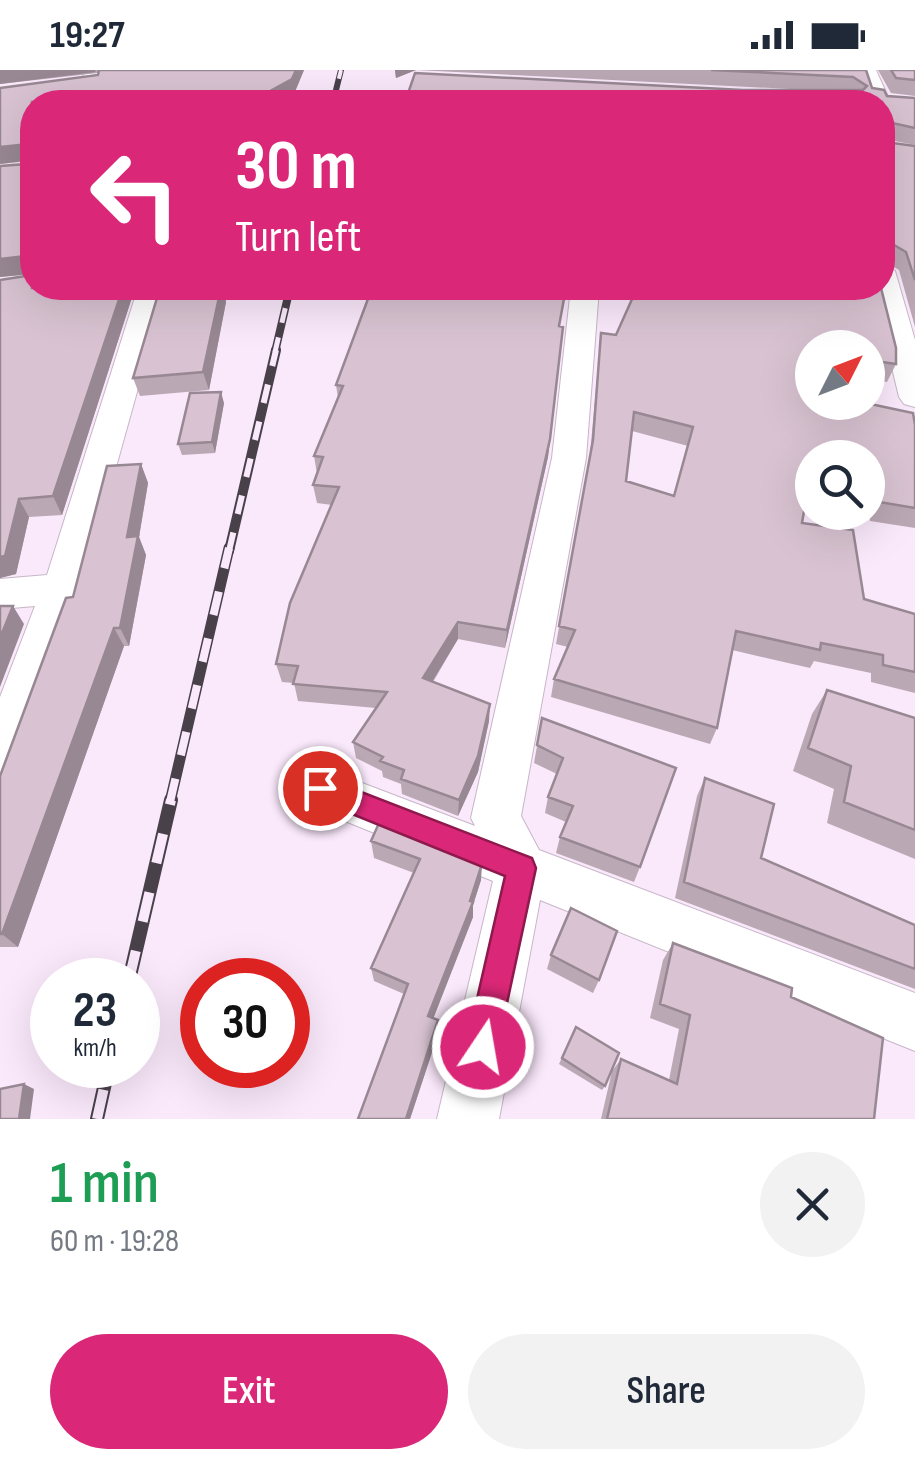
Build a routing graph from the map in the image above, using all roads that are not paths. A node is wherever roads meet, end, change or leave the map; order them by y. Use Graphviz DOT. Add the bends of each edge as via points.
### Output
graph roads {
  1 [pos="148,300"];
  2 [pos="584,300"];
  3 [pos="890,300"];
  4 [pos="915,397"];
  5 [pos="62,589"];
  6 [pos="0,594"];
  7 [pos="0,757"];
  8 [pos="320,788"];
  9 [pos="521,868"];
  10 [pos="915,1022"];
  11 [pos="468,1119"];
  1 -- 5 [label="street"];
  2 -- 9 [label="street" via="569,458 496,818"];
  3 -- 4 [label="street"];
  5 -- 6 [label="street"];
  5 -- 7 [label="street"];
  8 -- 9 [label="street"];
  9 -- 10 [label="street"];
  9 -- 11 [label="street"];
}
